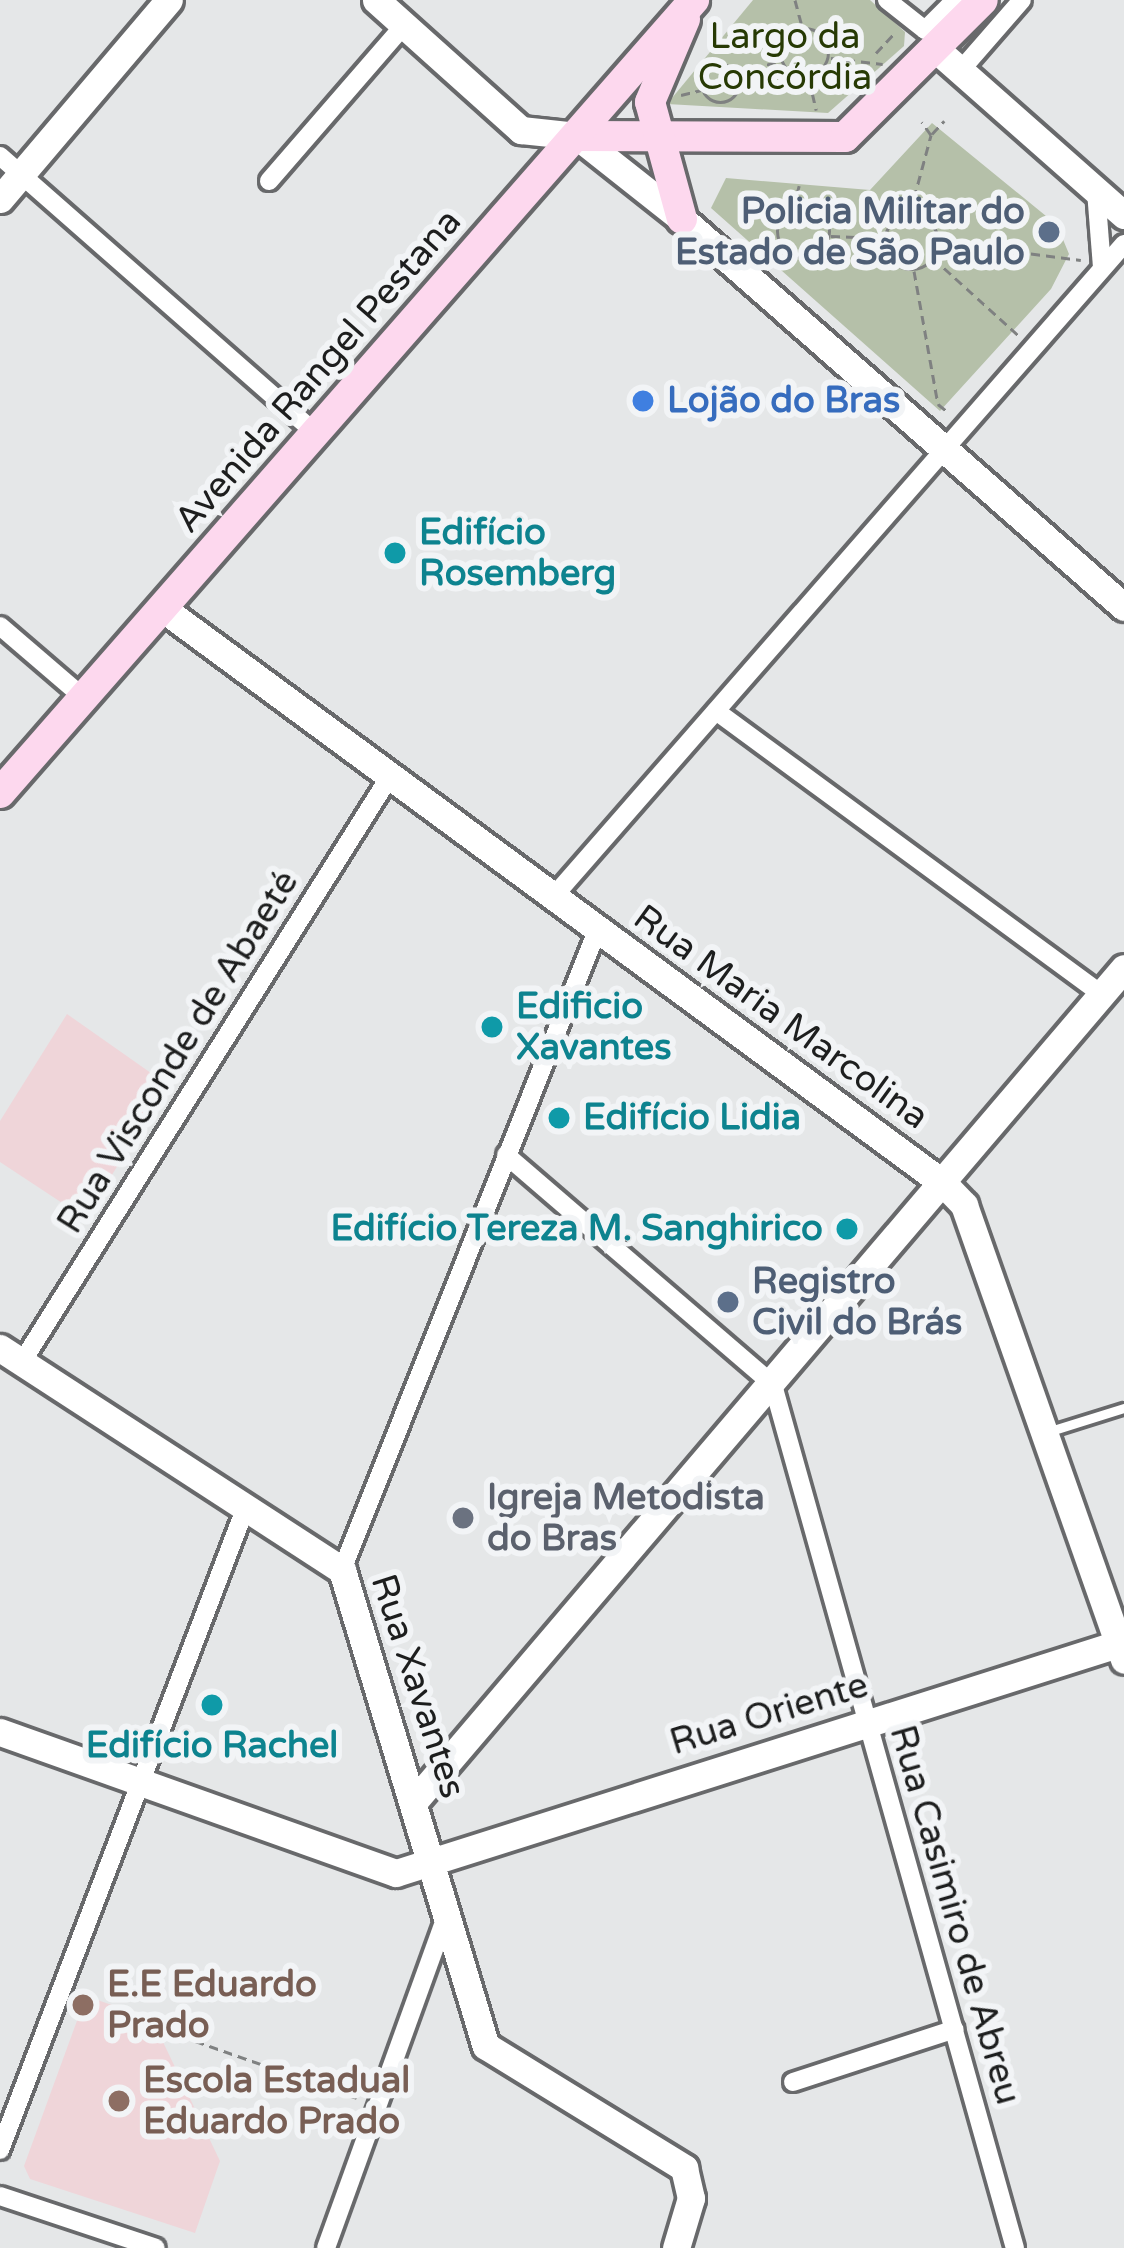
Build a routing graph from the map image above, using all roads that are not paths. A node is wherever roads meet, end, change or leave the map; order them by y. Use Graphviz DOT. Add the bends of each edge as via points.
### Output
graph roads {
  1 [pos="170,0"];
  2 [pos="376,0"];
  3 [pos="887,0"];
  4 [pos="983,0"];
  5 [pos="1022,0"];
  6 [pos="691,4"];
  7 [pos="958,13"];
  8 [pos="404,25"];
  9 [pos="941,51"];
  10 [pos="577,136"];
  11 [pos="652,137"];
  12 [pos="10,165"];
  13 [pos="269,181"];
  14 [pos="1096,191"];
  15 [pos="0,199"];
  16 [pos="1124,215"];
  17 [pos="682,220"];
  18 [pos="1124,244"];
  19 [pos="1092,264"];
  20 [pos="316,434"];
  21 [pos="943,448"];
  22 [pos="1124,607"];
  23 [pos="162,608"];
  24 [pos="0,626"];
  25 [pos="84,698"];
  26 [pos="716,711"];
  27 [pos="390,776"];
  28 [pos="0,794"];
  29 [pos="554,896"];
  30 [pos="598,928"];
  31 [pos="1124,968"];
  32 [pos="1101,994"];
  33 [pos="506,1155"];
  34 [pos="944,1184"];
  35 [pos="11,1355"];
  36 [pos="773,1384"];
  37 [pos="1124,1408"];
  38 [pos="1042,1434"];
  39 [pos="245,1509"];
  40 [pos="342,1570"];
  41 [pos="1122,1649"];
  42 [pos="865,1721"];
  43 [pos="0,1732"];
  44 [pos="137,1783"];
  45 [pos="417,1798"];
  46 [pos="436,1858"];
  47 [pos="448,1910"];
  48 [pos="955,2029"];
  49 [pos="793,2082"];
  50 [pos="0,2150"];
  51 [pos="0,2196"];
  52 [pos="156,2248"];
  53 [pos="326,2248"];
  54 [pos="676,2248"];
  55 [pos="1015,2248"];
  1 -- 12 [label="street"];
  2 -- 8 [label="street"];
  3 -- 9 [label="street"];
  4 -- 7 [label="main road"];
  5 -- 9 [label="street"];
  6 -- 10 [label="main road, Avenida Rangel Pestana"];
  6 -- 11 [label="main road" via="650,102"];
  7 -- 9 [label="main road"];
  8 -- 10 [label="street" via="521,130"];
  8 -- 13 [label="street"];
  9 -- 11 [label="main road" via="845,137"];
  9 -- 14 [label="street"];
  10 -- 11 [label="main road"];
  10 -- 17 [label="street"];
  10 -- 20 [label="main road, Avenida Rangel Pestana"];
  11 -- 17 [label="main road"];
  12 -- 15 [label="street"];
  12 -- 20 [label="street"];
  14 -- 16 [label="street"];
  14 -- 19 [label="street"];
  17 -- 21 [label="street"];
  18 -- 19 [label="street"];
  19 -- 21 [label="street"];
  20 -- 23 [label="main road, Avenida Rangel Pestana"];
  21 -- 22 [label="street"];
  21 -- 26 [label="street"];
  23 -- 25 [label="main road, Avenida Rangel Pestana"];
  23 -- 27 [label="street, Rua Maria Marcolina"];
  24 -- 25 [label="street"];
  25 -- 28 [label="main road, Avenida Rangel Pestana"];
  26 -- 29 [label="street"];
  26 -- 32 [label="street"];
  27 -- 29 [label="street, Rua Maria Marcolina"];
  27 -- 35 [label="street, Rua Visconde de Abaeté"];
  29 -- 30 [label="street, Rua Maria Marcolina"];
  30 -- 33 [label="street, Rua Xavantes"];
  30 -- 34 [label="street, Rua Maria Marcolina"];
  31 -- 32 [label="street"];
  32 -- 34 [label="street"];
  33 -- 36 [label="street"];
  33 -- 40 [label="street, Rua Xavantes"];
  34 -- 36 [label="street"];
  34 -- 38 [label="street, Rua Maria Marcolina" via="964,1205"];
  35 -- 39 [label="street"];
  36 -- 42 [label="street, Rua Casimiro de Abreu"];
  36 -- 45 [label="street"];
  37 -- 38 [label="lane"];
  38 -- 41 [label="street, Rua Maria Marcolina"];
  39 -- 40 [label="street"];
  39 -- 44 [label="street"];
  40 -- 45 [label="street, Rua Xavantes"];
  41 -- 42 [label="street, Rua Oriente"];
  42 -- 46 [label="street, Rua Oriente"];
  42 -- 48 [label="street, Rua Casimiro de Abreu"];
  43 -- 44 [label="street, Rua Oriente"];
  44 -- 46 [label="street, Rua Oriente" via="373,1870"];
  44 -- 50 [label="street"];
  45 -- 46 [label="street, Rua Xavantes"];
  46 -- 47 [label="street, Rua Xavantes"];
  47 -- 53 [label="street"];
  47 -- 54 [label="street, Rua Xavantes" via="480,2032 500,2061 684,2168 692,2198"];
  48 -- 49 [label="street"];
  48 -- 55 [label="street, Rua Casimiro de Abreu"];
  51 -- 52 [label="street"];
}
